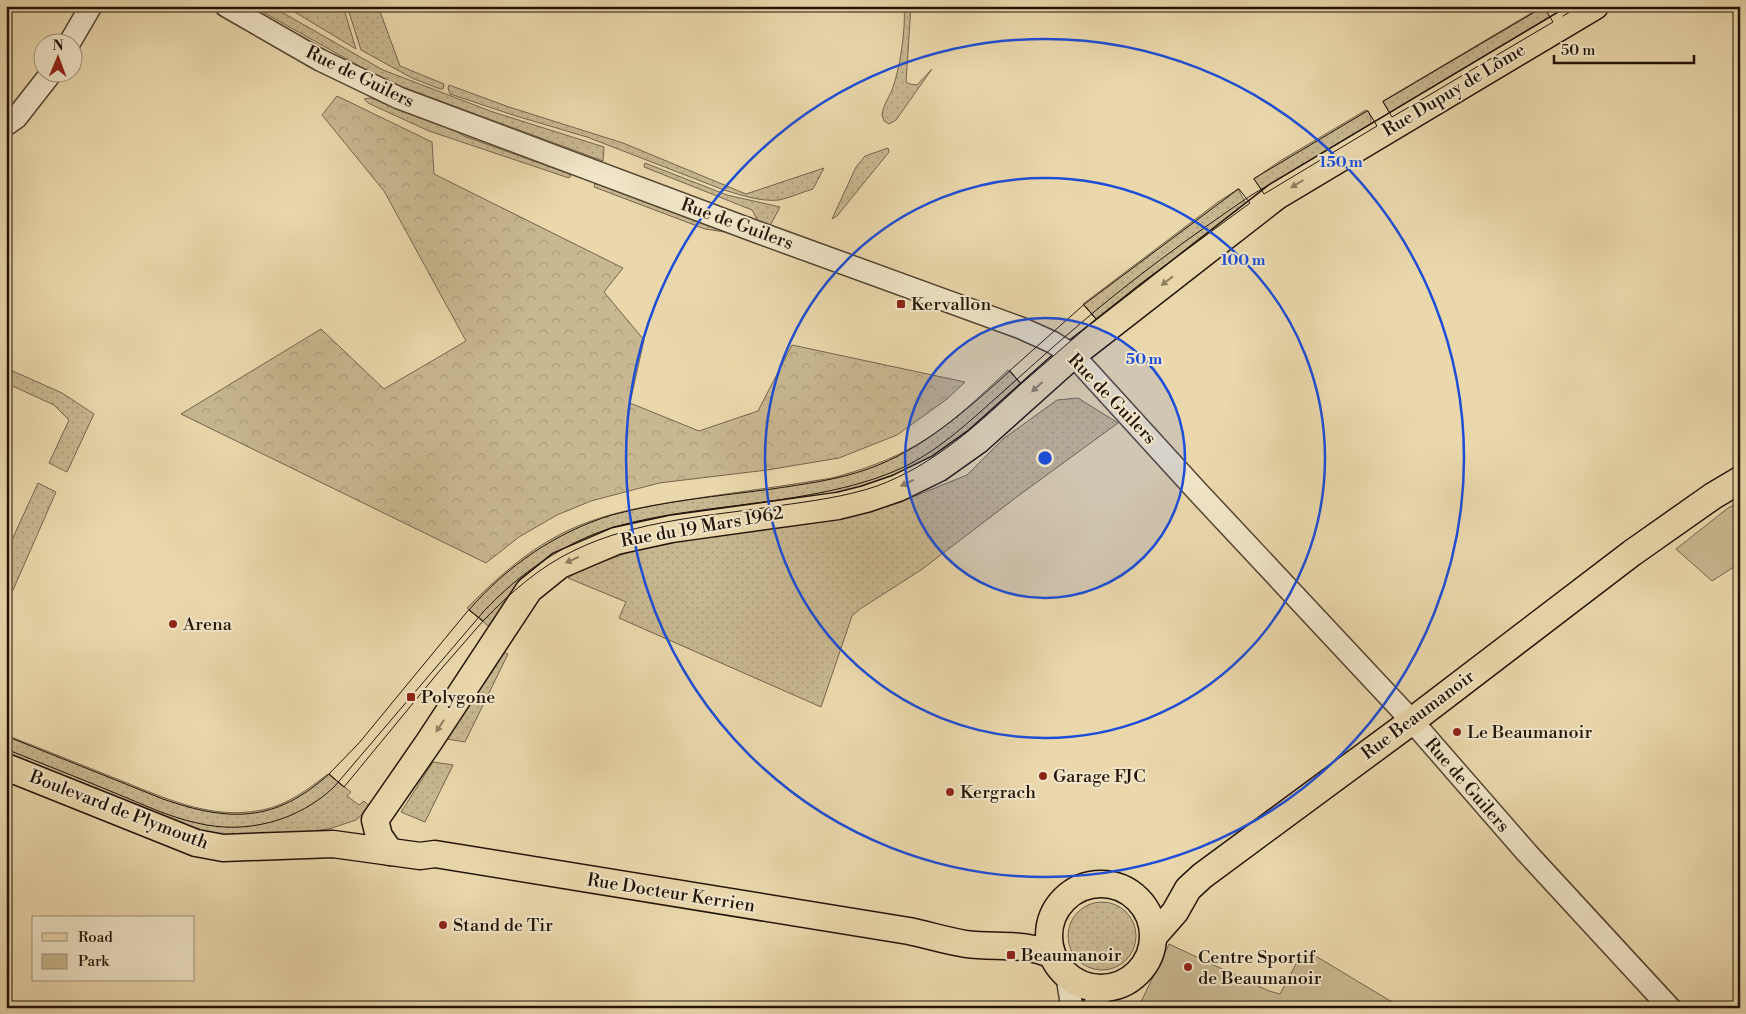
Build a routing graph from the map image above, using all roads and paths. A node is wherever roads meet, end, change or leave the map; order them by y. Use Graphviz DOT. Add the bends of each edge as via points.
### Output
graph roads {
  1 [pos="91,6"];
  2 [pos="226,6"];
  3 [pos="1595,6"];
  4 [pos="76,32"];
  5 [pos="44,82"];
  6 [pos="6,126"];
  7 [pos="1073,354"];
  8 [pos="1740,480"];
  9 [pos="1412,721"];
  10 [pos="6,767"];
  11 [pos="381,836"];
  12 [pos="263,848"];
  13 [pos="1188,889"];
  14 [pos="1137,898"];
  15 [pos="1052,918"];
  16 [pos="908,931"];
  17 [pos="1154,936"];
  18 [pos="1052,955"];
  19 [pos="1067,977"];
  20 [pos="1099,998"];
  21 [pos="1072,1008"];
  22 [pos="1670,1008"];
  1 -- 4 [label="street"];
  2 -- 7 [label="street, Rue de Guilers" via="320,60 399,98 1021,328"];
  3 -- 7 [label="main road, Rue Dupuy de Lôme, one-way" via="1276,196"];
  5 -- 6 [label="street"];
  7 -- 9 [label="street, Rue de Guilers"];
  7 -- 11 [label="main road, Rue du 19 Mars 1962, one-way" via="976,441 939,468 898,488 838,506 671,529 616,541 560,565 529,590 380,810"];
  8 -- 9 [label="main road, Rue Beaumanoir" via="1649,542"];
  9 -- 13 [label="main road, Rue Beaumanoir"];
  9 -- 22 [label="street, Rue de Guilers" via="1527,853"];
  10 -- 12 [label="main road, Boulevard de Plymouth" via="196,843 223,848"];
  11 -- 12 [label="main road, Boulevard de Plymouth" via="334,844"];
  11 -- 12 [label="main road, Boulevard de Plymouth" via="344,832"];
  11 -- 16 [label="main road, Rue Docteur Kerrien" via="422,844 435,854"];
  13 -- 14 [label="main road, Rue Beaumanoir" via="1167,897"];
  13 -- 17 [label="main road, Rue Beaumanoir" via="1175,912"];
  14 -- 15 [label="main road" via="1112,885 1084,886 1061,902"];
  14 -- 17 [label="main road" via="1149,915"];
  15 -- 16 [label="main road, Rue Docteur Kerrien" via="1010,934"];
  15 -- 18 [label="main road" via="1048,936"];
  16 -- 18 [label="main road, Rue Docteur Kerrien" via="967,944 1028,948"];
  17 -- 20 [label="main road" via="1145,966 1134,977"];
  18 -- 19 [label="main road"];
  19 -- 20 [label="main road" via="1092,988"];
  19 -- 21 [label="street"];
}
